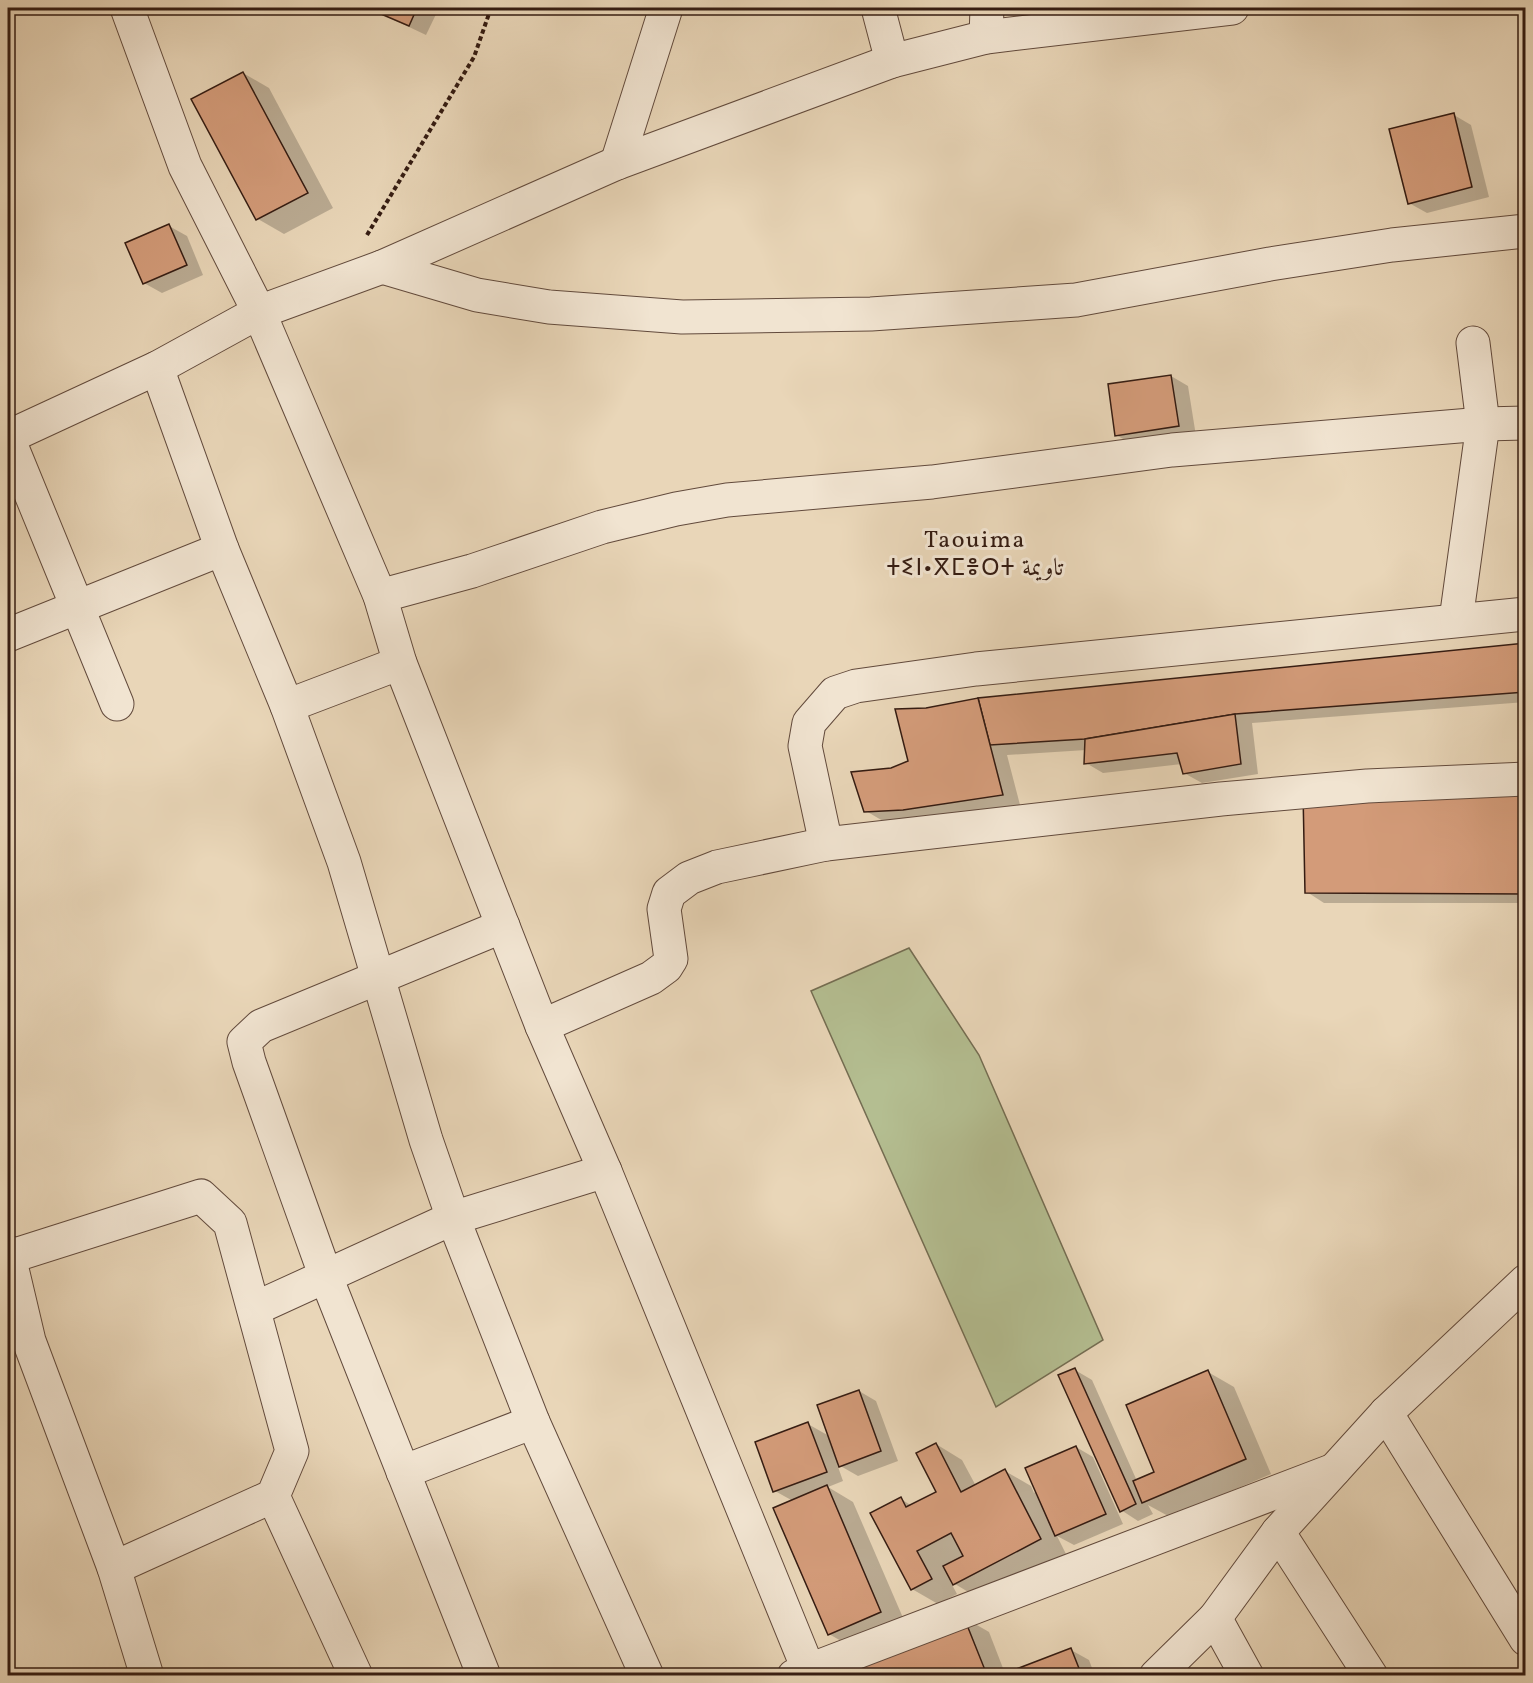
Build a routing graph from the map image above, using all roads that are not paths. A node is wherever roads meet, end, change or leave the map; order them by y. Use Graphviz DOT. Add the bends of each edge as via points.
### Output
graph roads {
  1 [pos="127,8"];
  2 [pos="666,8"];
  3 [pos="878,8"];
  4 [pos="1232,8"];
  5 [pos="987,22"];
  6 [pos="892,60"];
  7 [pos="617,164"];
  8 [pos="1526,231"];
  9 [pos="382,267"];
  10 [pos="259,312"];
  11 [pos="1473,343"];
  12 [pos="157,368"];
  13 [pos="1526,423"];
  14 [pos="1483,424"];
  15 [pos="8,437"];
  16 [pos="222,549"];
  17 [pos="380,596"];
  18 [pos="78,607"];
  19 [pos="1526,614"];
  20 [pos="1456,620"];
  21 [pos="8,636"];
  22 [pos="400,663"];
  23 [pos="117,704"];
  24 [pos="287,706"];
  25 [pos="1526,779"];
  26 [pos="826,844"];
  27 [pos="503,926"];
  28 [pos="378,978"];
  29 [pos="542,1026"];
  30 [pos="605,1171"];
  31 [pos="453,1218"];
  32 [pos="8,1255"];
  33 [pos="326,1277"];
  34 [pos="1521,1297"];
  35 [pos="254,1309"];
  36 [pos="1386,1413"];
  37 [pos="533,1422"];
  38 [pos="1334,1470"];
  39 [pos="403,1472"];
  40 [pos="273,1496"];
  41 [pos="1278,1532"];
  42 [pos="114,1568"];
  43 [pos="1215,1618"];
  44 [pos="1526,1639"];
  45 [pos="804,1673"];
  46 [pos="147,1676"];
  47 [pos="356,1676"];
  48 [pos="484,1676"];
  49 [pos="647,1676"];
  50 [pos="1156,1676"];
  51 [pos="1247,1676"];
  52 [pos="1371,1676"];
  1 -- 10 [label="street" via="185,166"];
  2 -- 7 [label="street"];
  3 -- 6 [label="street"];
  4 -- 5 [label="street"];
  5 -- 6 [label="street"];
  6 -- 7 [label="street"];
  7 -- 9 [label="street"];
  8 -- 9 [label="street" via="1392,244 1076,300 871,314 682,317 549,307 477,295"];
  9 -- 10 [label="street"];
  10 -- 12 [label="street"];
  10 -- 17 [label="street"];
  11 -- 14 [label="street"];
  12 -- 15 [label="street"];
  12 -- 16 [label="street"];
  13 -- 14 [label="street"];
  14 -- 17 [label="street" via="1172,450 932,482 727,500 602,527 472,571"];
  14 -- 20 [label="street"];
  15 -- 18 [label="street"];
  16 -- 18 [label="street"];
  16 -- 24 [label="street"];
  17 -- 22 [label="street"];
  18 -- 21 [label="street"];
  18 -- 23 [label="street"];
  19 -- 20 [label="street"];
  20 -- 26 [label="street" via="976,669 856,686 835,693 809,723 805,746"];
  22 -- 24 [label="street"];
  22 -- 27 [label="street"];
  24 -- 28 [label="street" via="344,862"];
  25 -- 26 [label="street" via="1367,786 1221,799"];
  26 -- 29 [label="street" via="717,867 689,878 669,893 664,909 671,959 666,967 651,978"];
  27 -- 28 [label="street"];
  27 -- 29 [label="street"];
  28 -- 31 [label="street"];
  28 -- 33 [label="street" via="261,1026 244,1042"];
  29 -- 30 [label="street"];
  30 -- 31 [label="street"];
  30 -- 45 [label="street"];
  31 -- 33 [label="street"];
  31 -- 37 [label="street"];
  32 -- 35 [label="street" via="201,1196 230,1223"];
  32 -- 42 [label="street" via="29,1341"];
  33 -- 35 [label="street"];
  33 -- 39 [label="street"];
  34 -- 36 [label="street"];
  35 -- 40 [label="street" via="292,1451"];
  36 -- 38 [label="street"];
  36 -- 44 [label="street"];
  37 -- 39 [label="street"];
  37 -- 49 [label="street"];
  38 -- 41 [label="street"];
  38 -- 45 [label="street"];
  39 -- 48 [label="street"];
  40 -- 42 [label="street"];
  40 -- 47 [label="street"];
  41 -- 43 [label="street"];
  41 -- 52 [label="street"];
  42 -- 46 [label="street"];
  43 -- 50 [label="street"];
  43 -- 51 [label="street"];
}
